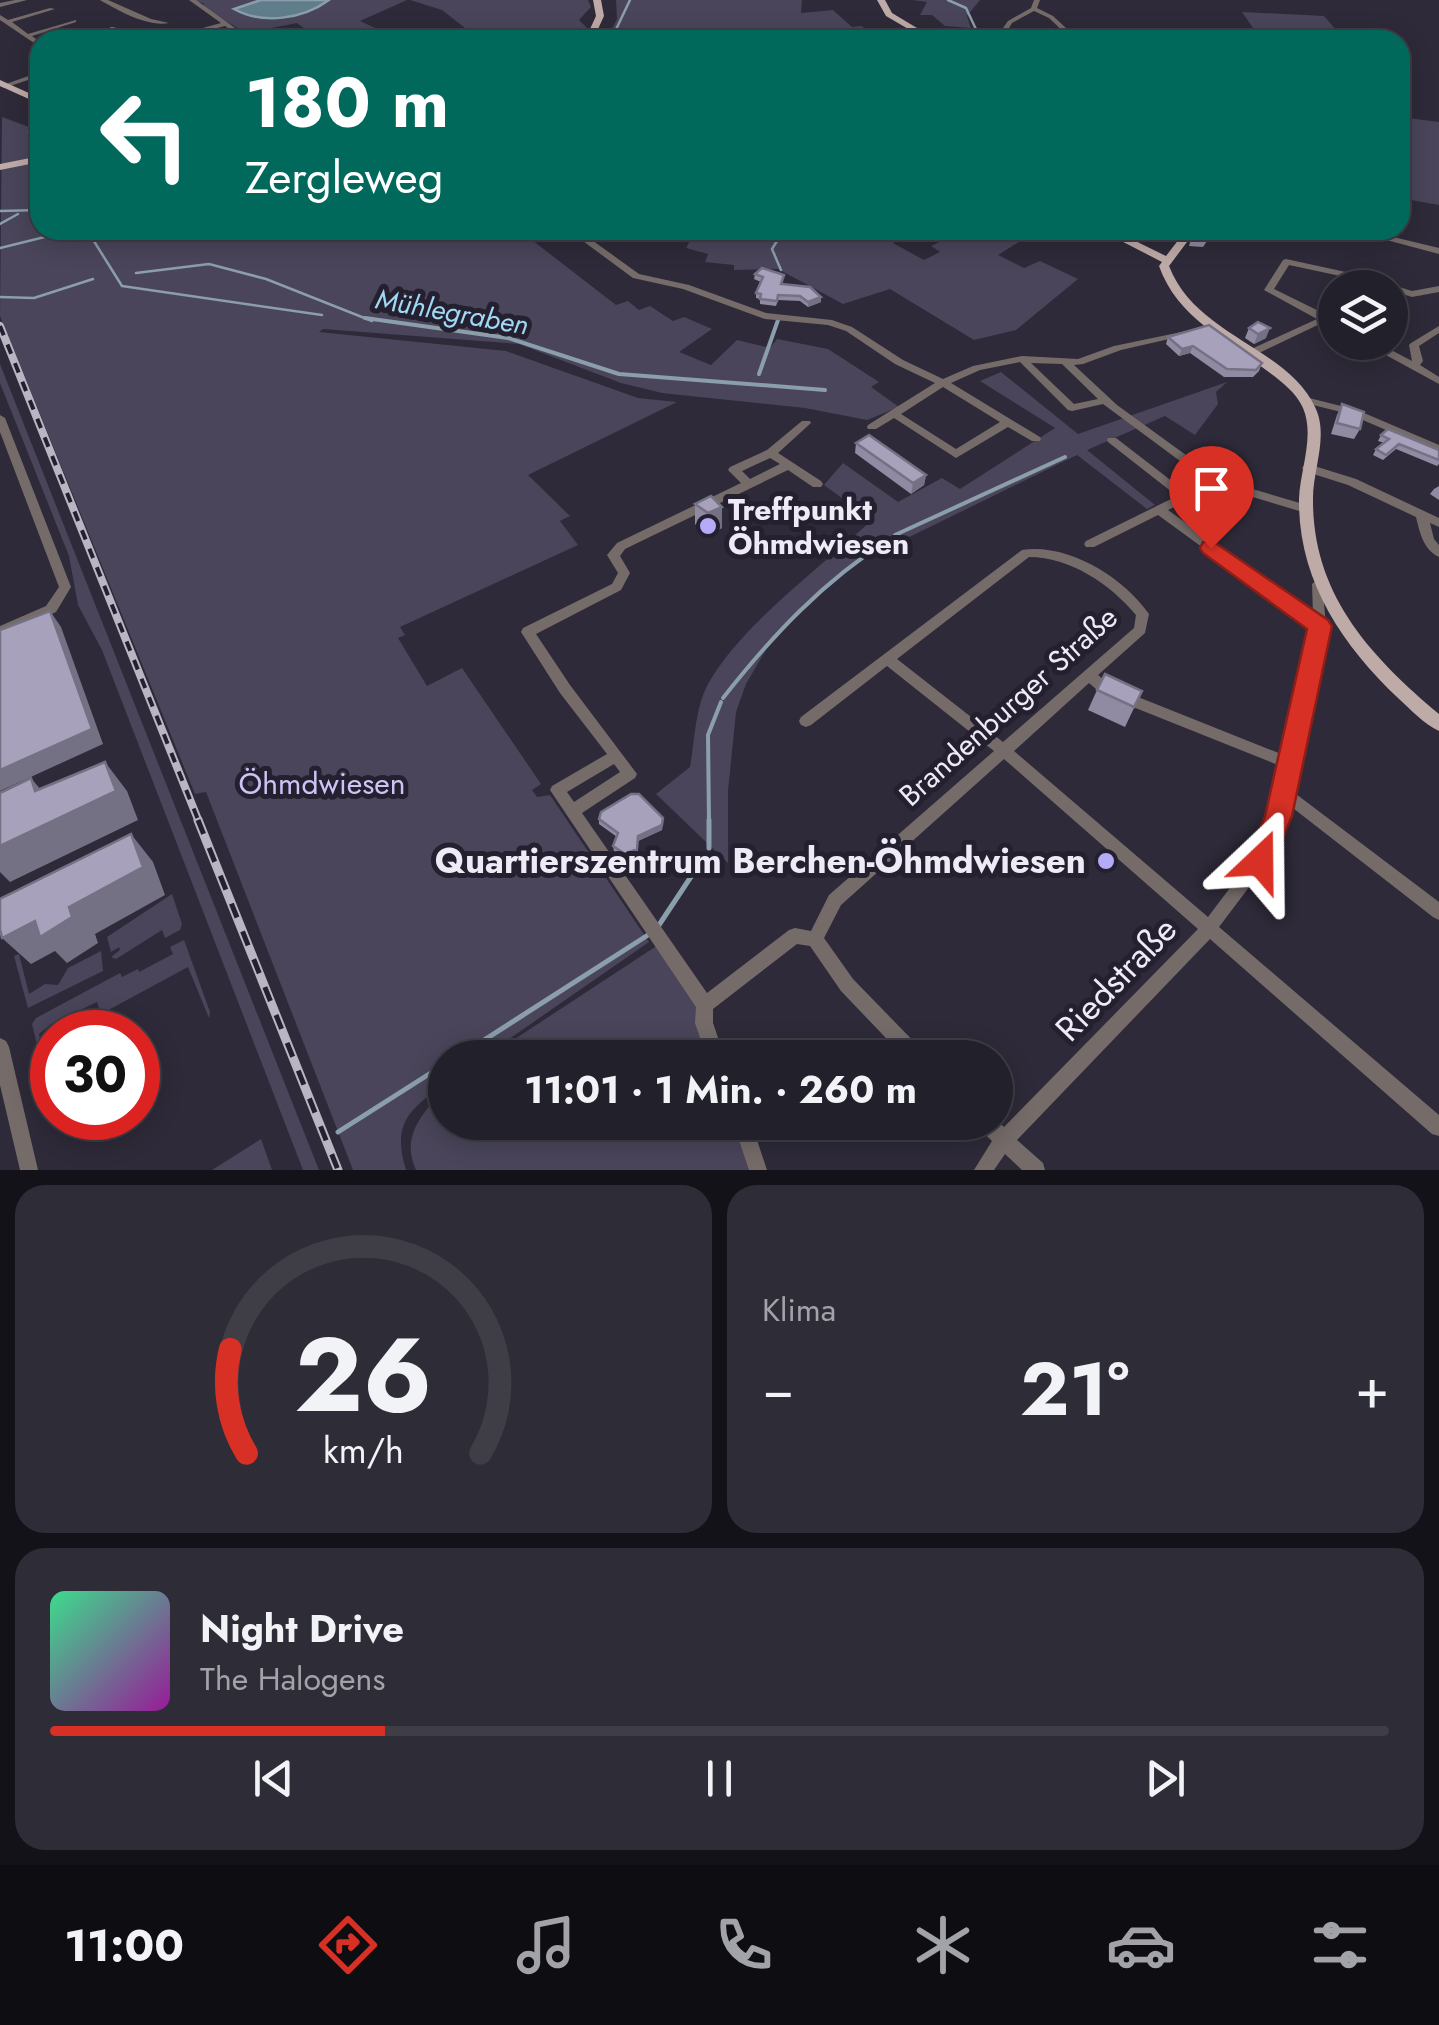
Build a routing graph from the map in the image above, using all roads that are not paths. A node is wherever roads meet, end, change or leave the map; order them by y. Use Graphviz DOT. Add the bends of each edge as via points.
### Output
graph roads {
  1 [pos="24,0"];
  2 [pos="103,0"];
  3 [pos="192,0"];
  4 [pos="597,0"];
  5 [pos="881,0"];
  6 [pos="1037,0"];
  7 [pos="0,5"];
  8 [pos="52,10"];
  9 [pos="1034,10"];
  10 [pos="3,19"];
  11 [pos="68,23"];
  12 [pos="166,24"];
  13 [pos="225,24"];
  14 [pos="112,28"];
  15 [pos="46,30"];
  16 [pos="116,30"];
  17 [pos="201,30"];
  18 [pos="234,30"];
  19 [pos="594,30"];
  20 [pos="917,30"];
  21 [pos="1007,30"];
  22 [pos="1065,30"];
  23 [pos="30,35"];
  24 [pos="27,36"];
  25 [pos="30,38"];
  26 [pos="30,77"];
  27 [pos="2,84"];
  28 [pos="30,97"];
  29 [pos="30,161"];
  30 [pos="0,167"];
  31 [pos="586,240"];
  32 [pos="1126,240"];
  33 [pos="1183,240"];
  34 [pos="1394,240"];
  35 [pos="1439,251"];
  36 [pos="1167,260"];
  37 [pos="1324,270"];
  38 [pos="1439,289"];
  39 [pos="1408,293"];
  40 [pos="1318,315"];
  41 [pos="1209,325"];
  42 [pos="1318,326"];
  43 [pos="1439,328"];
  44 [pos="1251,353"];
  45 [pos="1022,359"];
  46 [pos="1403,360"];
  47 [pos="1067,364"];
  48 [pos="1413,365"];
  49 [pos="1439,381"];
  50 [pos="943,383"];
  51 [pos="1105,400"];
  52 [pos="1304,400"];
  53 [pos="893,413"];
  54 [pos="0,418"];
  55 [pos="1008,422"];
  56 [pos="806,423"];
  57 [pos="872,427"];
  58 [pos="1036,439"];
  59 [pos="1112,440"];
  60 [pos="1439,449"];
  61 [pos="771,453"];
  62 [pos="788,465"];
  63 [pos="1308,468"];
  64 [pos="1216,482"];
  65 [pos="748,484"];
  66 [pos="818,484"];
  67 [pos="1185,497"];
  68 [pos="1306,509"];
  69 [pos="1159,510"];
  70 [pos="1421,514"];
  71 [pos="1439,523"];
  72 [pos="1090,544"];
  73 [pos="1439,553"];
  74 [pos="1318,584"];
  75 [pos="1320,626"];
  76 [pos="0,632"];
  77 [pos="886,658"];
  78 [pos="1088,676"];
  79 [pos="806,721"];
  80 [pos="1439,724"];
  81 [pos="1003,750"];
  82 [pos="616,756"];
  83 [pos="1290,764"];
  84 [pos="1284,793"];
  85 [pos="572,811"];
  86 [pos="1439,912"];
  87 [pos="1211,927"];
  88 [pos="815,939"];
  89 [pos="704,1006"];
  90 [pos="710,1040"];
  91 [pos="900,1040"];
  92 [pos="0,1048"];
  93 [pos="1439,1127"];
  94 [pos="1013,1131"];
  95 [pos="748,1140"];
  96 [pos="1004,1140"];
  97 [pos="30,1170"];
  98 [pos="758,1170"];
  99 [pos="982,1170"];
  100 [pos="1036,1170"];
  1 -- 7 [label="street"];
  2 -- 12 [label="street"];
  3 -- 13 [label="street"];
  4 -- 19 [label="main road"];
  5 -- 20 [label="main road" via="889,14"];
  6 -- 9 [label="street"];
  8 -- 10 [label="street"];
  9 -- 21 [label="street"];
  9 -- 22 [label="street"];
  10 -- 24 [label="street"];
  11 -- 15 [label="street"];
  13 -- 17 [label="street"];
  13 -- 18 [label="street"];
  14 -- 16 [label="street"];
  23 -- 24 [label="street"];
  24 -- 25 [label="street"];
  26 -- 27 [label="street"];
  27 -- 28 [label="main road"];
  29 -- 30 [label="main road"];
  31 -- 50 [label="street" via="636,276 764,316 849,329"];
  32 -- 36 [label="main road"];
  33 -- 36 [label="main road"];
  34 -- 35 [label="street"];
  36 -- 41 [label="main road" via="1169,280"];
  37 -- 40 [label="street" via="1286,262 1269,290"];
  38 -- 39 [label="street"];
  41 -- 44 [label="main road"];
  41 -- 47 [label="street"];
  42 -- 44 [label="street"];
  43 -- 48 [label="street" via="1414,345"];
  44 -- 52 [label="main road"];
  45 -- 47 [label="street"];
  45 -- 50 [label="street"];
  45 -- 51 [label="street" via="1072,408"];
  46 -- 48 [label="street"];
  47 -- 51 [label="street"];
  48 -- 49 [label="street"];
  50 -- 53 [label="street"];
  50 -- 55 [label="street"];
  51 -- 64 [label="street"];
  52 -- 60 [label="street" via="1354,412"];
  52 -- 63 [label="main road" via="1313,420"];
  53 -- 55 [label="street" via="956,454"];
  53 -- 57 [label="street"];
  54 -- 76 [label="street" via="65,587 51,609"];
  55 -- 58 [label="street"];
  56 -- 61 [label="street"];
  59 -- 67 [label="street"];
  61 -- 62 [label="street"];
  61 -- 65 [label="street" via="734,470"];
  62 -- 65 [label="street"];
  62 -- 66 [label="street"];
  63 -- 68 [label="main road"];
  63 -- 70 [label="street"];
  64 -- 67 [label="street"];
  64 -- 68 [label="street"];
  65 -- 82 [label="street" via="621,546 613,555 624,574 617,587 528,632"];
  67 -- 69 [label="street"];
  68 -- 74 [label="main road"];
  69 -- 72 [label="street"];
  69 -- 75 [label="street"];
  70 -- 71 [label="street"];
  70 -- 73 [label="street"];
  74 -- 75 [label="street, Riedstraße"];
  74 -- 80 [label="main road" via="1362,654"];
  75 -- 83 [label="street, Riedstraße"];
  77 -- 78 [label="street, Brandenburger Straße" via="1026,552 1042,550 1064,556 1144,614 1140,630"];
  77 -- 79 [label="street, Brandenburger Straße"];
  77 -- 81 [label="street"];
  78 -- 81 [label="street, Brandenburger Straße"];
  78 -- 83 [label="street" via="1108,691"];
  81 -- 87 [label="street"];
  81 -- 88 [label="street, Brandenburger Straße" via="836,900"];
  82 -- 85 [label="street" via="630,774"];
  82 -- 85 [label="street" via="557,790"];
  83 -- 84 [label="street, Riedstraße"];
  84 -- 86 [label="street"];
  84 -- 87 [label="street, Riedstraße" via="1260,861"];
  85 -- 89 [label="street"];
  87 -- 93 [label="street"];
  87 -- 94 [label="street, Riedstraße"];
  88 -- 89 [label="street" via="795,936"];
  88 -- 91 [label="street" via="847,985"];
  89 -- 90 [label="street"];
  92 -- 97 [label="street"];
  95 -- 98 [label="street"];
  96 -- 99 [label="street, Riedstraße"];
  96 -- 100 [label="street"];
}
